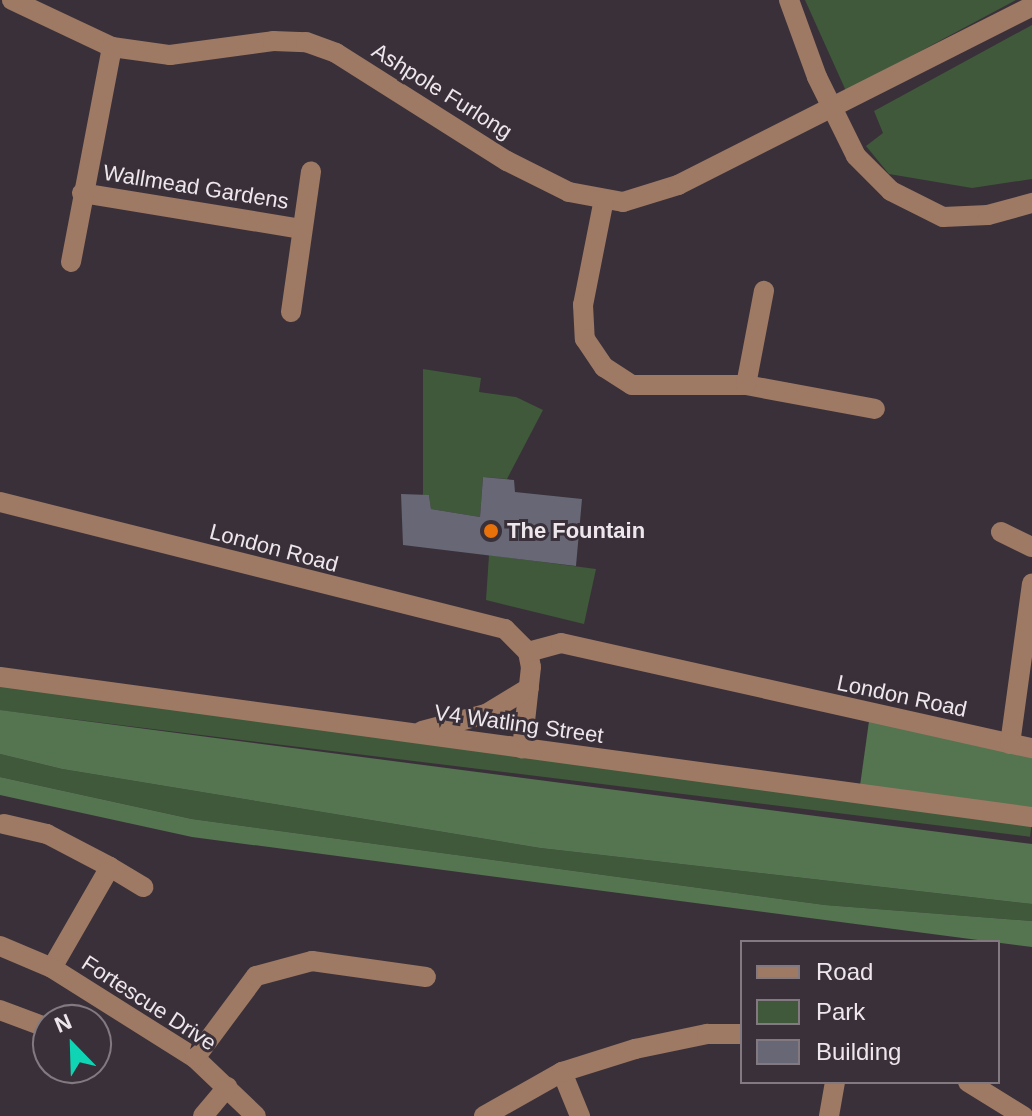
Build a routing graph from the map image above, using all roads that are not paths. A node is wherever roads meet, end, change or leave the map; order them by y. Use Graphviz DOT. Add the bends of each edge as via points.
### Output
graph roads {
  1 [pos="12,0"];
  2 [pos="789,0"];
  3 [pos="1032,6"];
  4 [pos="112,47"];
  5 [pos="833,108"];
  6 [pos="311,171"];
  7 [pos="82,193"];
  8 [pos="604,199"];
  9 [pos="1032,203"];
  10 [pos="302,229"];
  11 [pos="71,262"];
  12 [pos="764,291"];
  13 [pos="291,312"];
  14 [pos="746,385"];
  15 [pos="875,409"];
  16 [pos="0,502"];
  17 [pos="1001,532"];
  18 [pos="1032,547"];
  19 [pos="1032,584"];
  20 [pos="528,652"];
  21 [pos="4,680"];
  22 [pos="529,688"];
  23 [pos="414,733"];
  24 [pos="1010,744"];
  25 [pos="1032,748"];
  26 [pos="522,749"];
  27 [pos="1032,817"];
  28 [pos="4,824"];
  29 [pos="110,867"];
  30 [pos="143,887"];
  31 [pos="1,951"];
  32 [pos="52,968"];
  33 [pos="426,977"];
  34 [pos="0,1010"];
  35 [pos="32,1022"];
  36 [pos="740,1034"];
  37 [pos="195,1058"];
  38 [pos="562,1072"];
  39 [pos="835,1084"];
  40 [pos="971,1084"];
  41 [pos="227,1087"];
  42 [pos="203,1116"];
  43 [pos="256,1116"];
  44 [pos="484,1116"];
  45 [pos="580,1116"];
  46 [pos="829,1116"];
  47 [pos="1023,1116"];
  1 -- 4 [label="street, Ashpole Furlong"];
  2 -- 5 [label="street"];
  3 -- 5 [label="street, Ashpole Furlong"];
  4 -- 7 [label="street, Wallmead Gardens"];
  4 -- 8 [label="street, Ashpole Furlong" via="170,55 273,41 306,42 336,53 507,161 569,192"];
  5 -- 8 [label="street, Ashpole Furlong" via="678,185 623,202"];
  5 -- 9 [label="street" via="864,165 891,191 943,217 988,215"];
  6 -- 10 [label="street"];
  7 -- 10 [label="street, Wallmead Gardens"];
  7 -- 11 [label="street, Wallmead Gardens"];
  8 -- 14 [label="street" via="583,305 585,339 604,367 632,385"];
  10 -- 13 [label="street"];
  12 -- 14 [label="street"];
  14 -- 15 [label="street"];
  16 -- 20 [label="street, London Road" via="505,629"];
  17 -- 18 [label="street"];
  19 -- 24 [label="street"];
  20 -- 22 [label="street"];
  20 -- 24 [label="street, London Road" via="561,643"];
  21 -- 23 [label="street, V4 Watling Street"];
  22 -- 23 [label="street" via="486,714"];
  22 -- 26 [label="street"];
  23 -- 26 [label="street, V4 Watling Street"];
  24 -- 25 [label="street, London Road"];
  26 -- 27 [label="street, V4 Watling Street"];
  28 -- 29 [label="street" via="47,834"];
  29 -- 30 [label="street"];
  29 -- 32 [label="street"];
  31 -- 32 [label="street, Fortescue Drive"];
  32 -- 37 [label="street, Fortescue Drive"];
  33 -- 37 [label="street" via="312,961 256,976"];
  34 -- 35 [label="street"];
  36 -- 38 [label="street" via="707,1034 635,1049"];
  37 -- 41 [label="street, Fortescue Drive"];
  38 -- 44 [label="street"];
  38 -- 45 [label="street"];
  39 -- 46 [label="street"];
  40 -- 47 [label="street"];
  41 -- 42 [label="street"];
  41 -- 43 [label="street, Fortescue Drive"];
}
